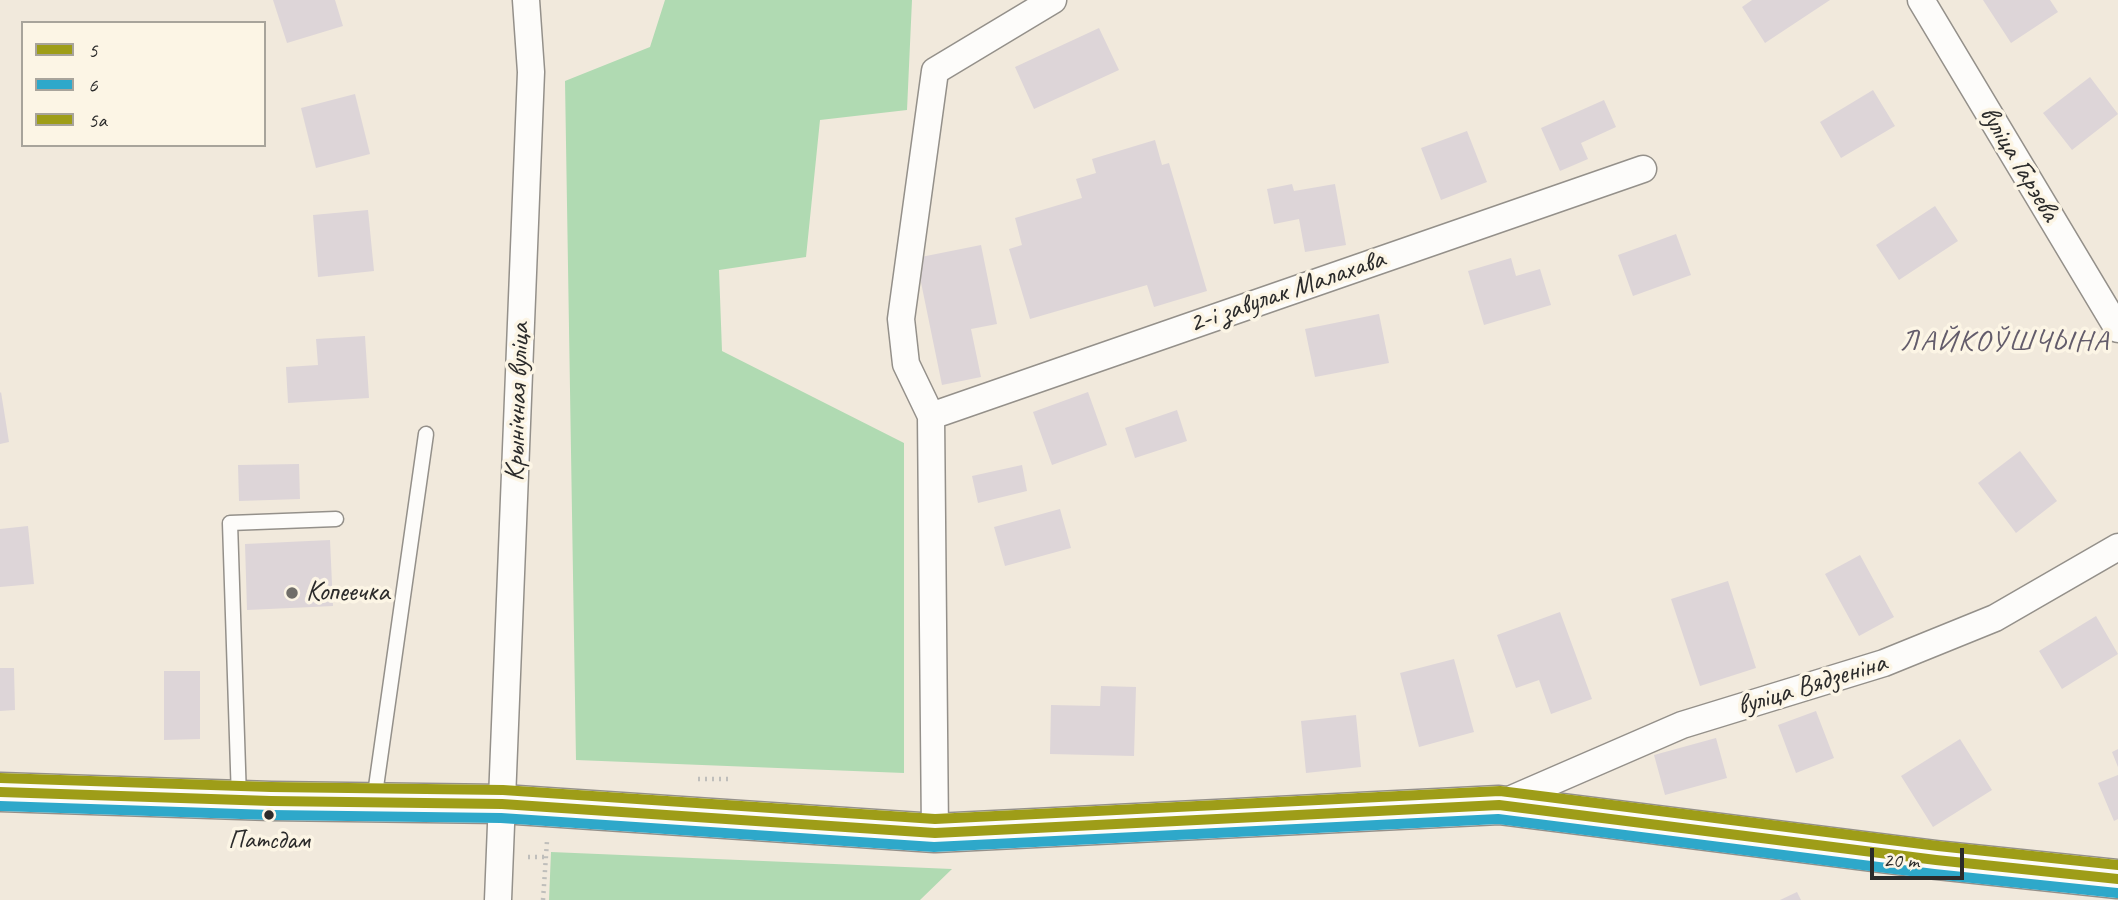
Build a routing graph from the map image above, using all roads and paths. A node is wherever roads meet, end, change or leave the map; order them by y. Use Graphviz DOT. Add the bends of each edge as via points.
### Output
graph roads {
  1 [pos="526,0"];
  2 [pos="1053,0"];
  3 [pos="1921,0"];
  4 [pos="1643,169"];
  5 [pos="2118,329"];
  6 [pos="931,416"];
  7 [pos="426,434"];
  8 [pos="336,519"];
  9 [pos="2118,547"];
  10 [pos="0,792"];
  11 [pos="239,800"];
  12 [pos="374,802"];
  13 [pos="502,804"];
  14 [pos="1499,804"];
  15 [pos="935,833"];
  16 [pos="2118,879"];
  17 [pos="498,900"];
  1 -- 13 [label="street, Крынічная вуліца" via="531,72"];
  2 -- 6 [label="street" via="935,71 901,319 906,364"];
  3 -- 5 [label="street, вуліца Гарэева"];
  4 -- 6 [label="street, 2-і завулак Малахава"];
  6 -- 15 [label="street"];
  7 -- 12 [label="lane"];
  8 -- 11 [label="lane" via="230,523"];
  9 -- 14 [label="street, вуліца Вядзеніна" via="1995,618 1884,663 1682,725"];
  10 -- 11 [label="street"];
  11 -- 12 [label="street"];
  12 -- 13 [label="street"];
  13 -- 15 [label="street"];
  13 -- 17 [label="street, Крынічная вуліца"];
  14 -- 15 [label="street"];
  14 -- 16 [label="street"];
}
